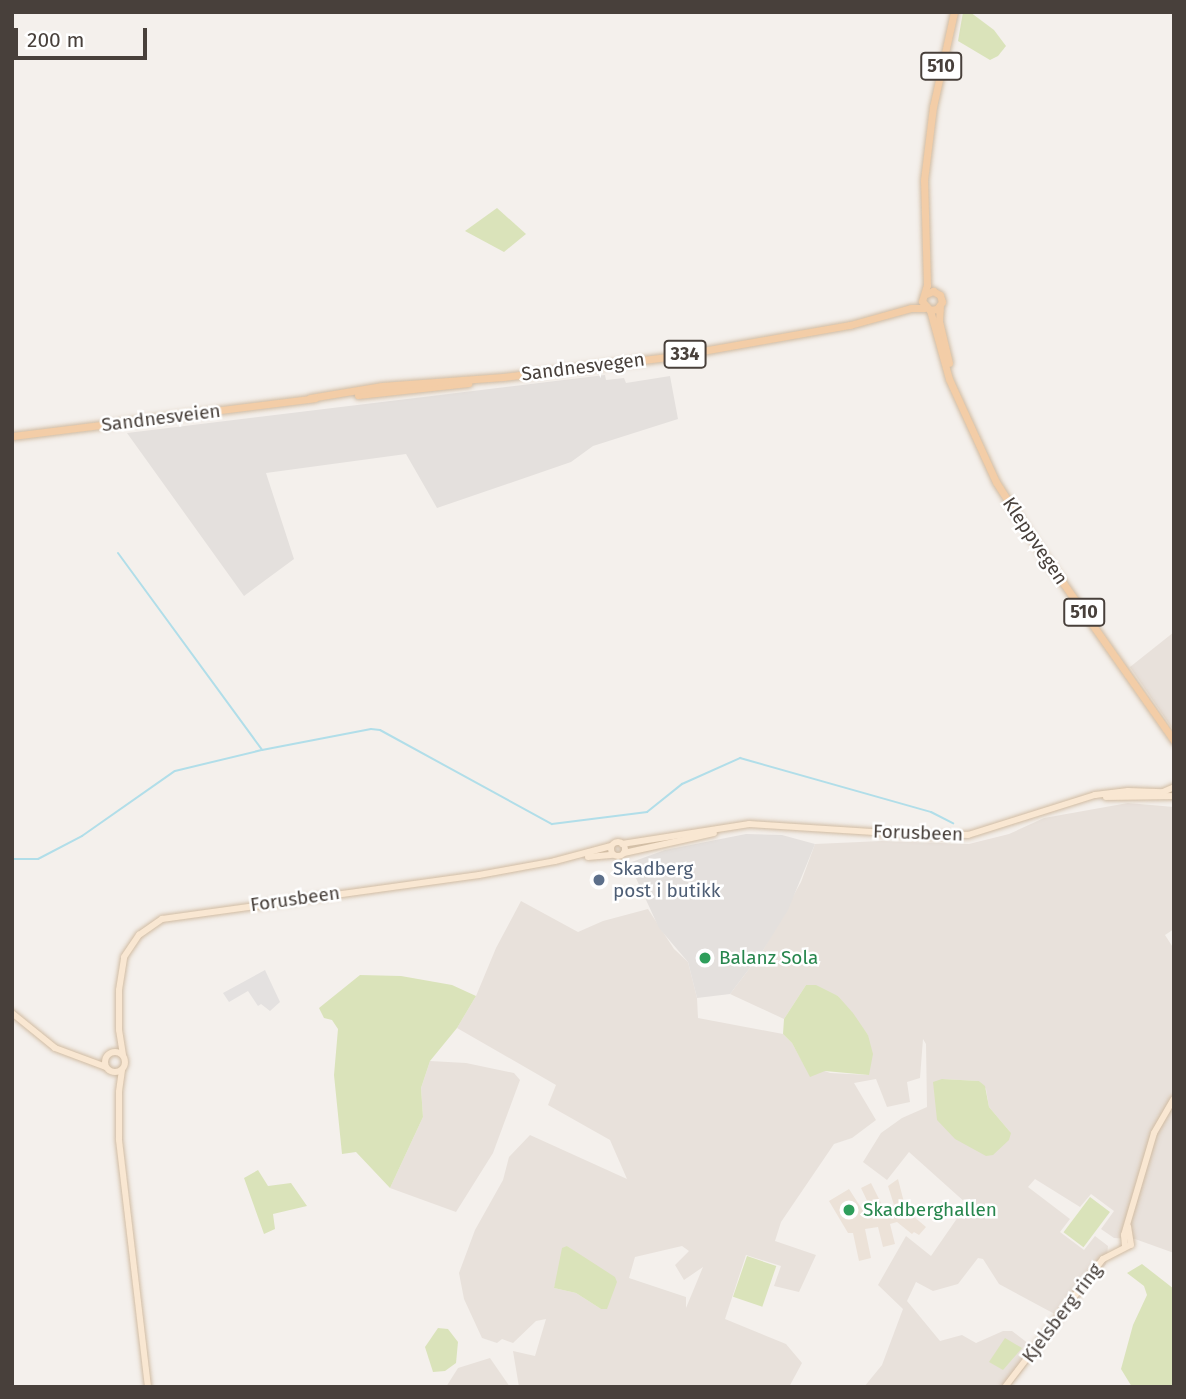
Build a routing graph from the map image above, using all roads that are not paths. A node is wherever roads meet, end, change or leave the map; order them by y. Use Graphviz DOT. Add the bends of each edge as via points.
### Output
graph roads {
  1 [pos="954,12"];
  2 [pos="926,254"];
  3 [pos="937,292"];
  4 [pos="924,296"];
  5 [pos="940,306"];
  6 [pos="928,309"];
  7 [pos="865,322"];
  8 [pos="503,377"];
  9 [pos="382,386"];
  10 [pos="310,398"];
  11 [pos="959,402"];
  12 [pos="12,436"];
  13 [pos="1174,741"];
  14 [pos="1174,787"];
  15 [pos="1174,796"];
  16 [pos="1073,802"];
  17 [pos="758,825"];
  18 [pos="622,844"];
  19 [pos="611,846"];
  20 [pos="624,853"];
  21 [pos="613,855"];
  22 [pos="555,861"];
  23 [pos="12,1013"];
  24 [pos="119,1030"];
  25 [pos="109,1054"];
  26 [pos="123,1055"];
  27 [pos="87,1058"];
  28 [pos="108,1068"];
  29 [pos="122,1070"];
  30 [pos="119,1091"];
  31 [pos="1174,1100"];
  32 [pos="148,1387"];
  33 [pos="1005,1387"];
  1 -- 2 [label="main road, Kleppvegen / 510" via="925,168"];
  2 -- 3 [label="main road, Kleppvegen / 510"];
  2 -- 4 [label="main road, Kleppvegen / 510"];
  3 -- 4 [label="main road"];
  3 -- 5 [label="main road, Kleppvegen / 510"];
  4 -- 6 [label="main road, Kleppvegen / 510"];
  4 -- 7 [label="main road, Sandnesvegen / 334"];
  5 -- 6 [label="main road"];
  5 -- 11 [label="main road, Kleppvegen / 510" via="940,331"];
  6 -- 7 [label="main road, Sandnesvegen / 334" via="911,308"];
  6 -- 11 [label="main road, Kleppvegen / 510"];
  7 -- 8 [label="main road, Sandnesvegen / 334" via="668,358"];
  8 -- 9 [label="main road, Sandnesvegen / 334"];
  8 -- 10 [label="main road, Sandnesveien / 334"];
  9 -- 10 [label="main road, Sandnesveien / 334"];
  10 -- 12 [label="main road, Sandnesveien / 334"];
  11 -- 13 [label="main road, Kleppvegen / 510" via="1018,519"];
  14 -- 16 [label="main road, Forusbeen" via="1163,792 1095,795"];
  15 -- 16 [label="main road, Forusbeen"];
  16 -- 17 [label="main road, Forusbeen" via="988,831 958,836"];
  17 -- 18 [label="main road, Forusbeen"];
  17 -- 20 [label="main road, Forusbeen"];
  18 -- 19 [label="main road, Forusbeen"];
  18 -- 20 [label="main road"];
  19 -- 21 [label="main road"];
  19 -- 22 [label="main road, Forusbeen"];
  20 -- 21 [label="main road, Forusbeen"];
  21 -- 22 [label="main road, Forusbeen"];
  22 -- 24 [label="main road, Forusbeen" via="162,919 139,935 124,957"];
  23 -- 27 [label="main road" via="55,1048"];
  24 -- 25 [label="main road, Forusbeen"];
  24 -- 26 [label="main road, Forusbeen"];
  25 -- 26 [label="main road"];
  25 -- 27 [label="main road"];
  25 -- 28 [label="main road, Forusbeen"];
  26 -- 29 [label="main road, Forusbeen"];
  27 -- 28 [label="main road"];
  28 -- 29 [label="main road"];
  28 -- 30 [label="main road, Forusbeen"];
  29 -- 30 [label="main road, Forusbeen"];
  30 -- 32 [label="main road, Forusbeen" via="119,1140"];
  31 -- 33 [label="main road, Kjelsberg ring" via="1154,1133 1128,1226 1128,1246 1103,1259"];
}
